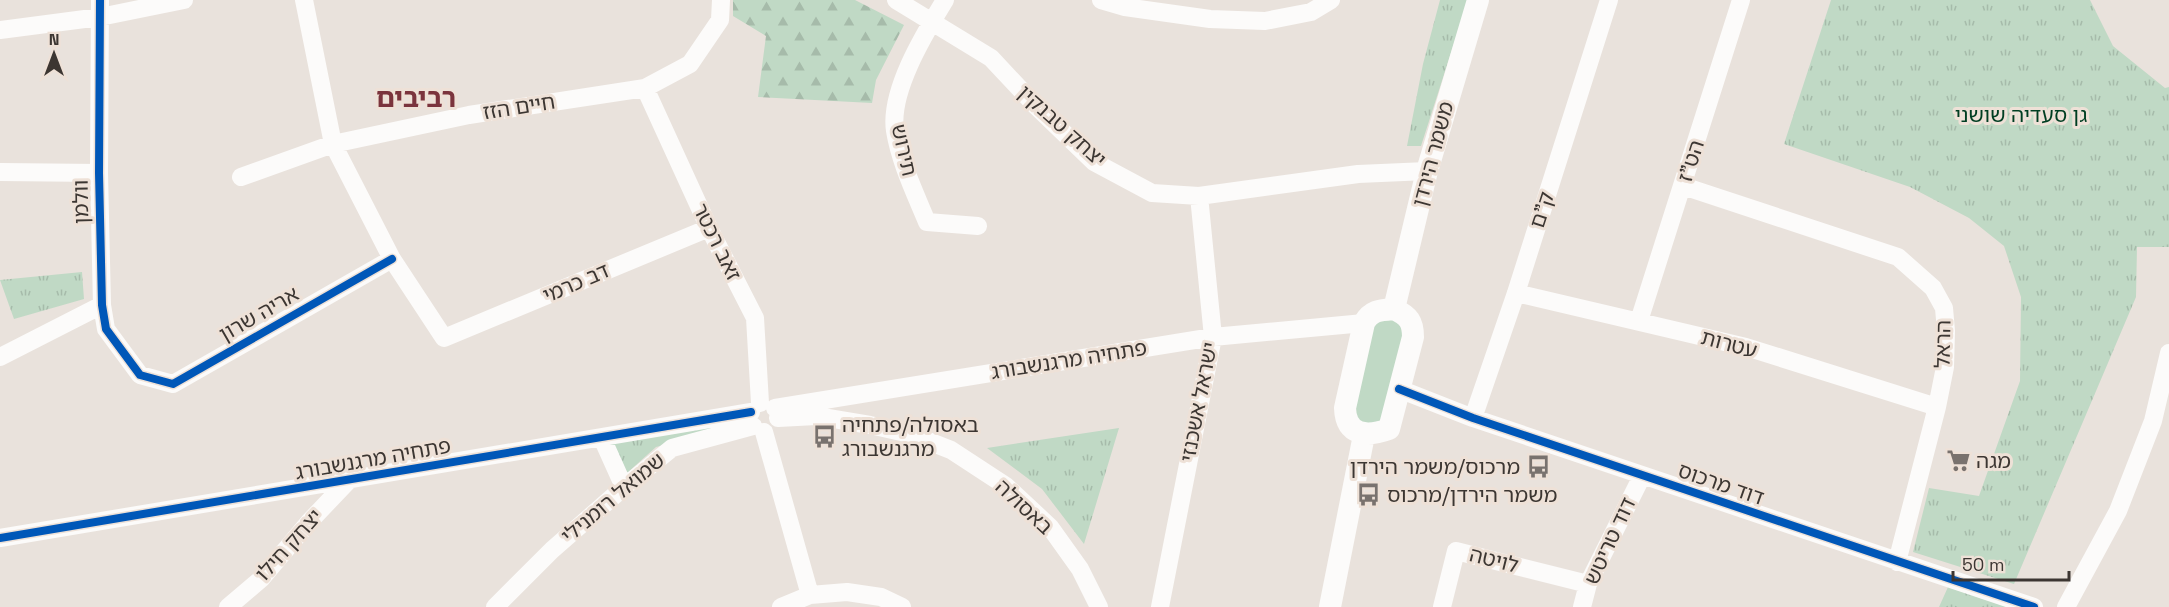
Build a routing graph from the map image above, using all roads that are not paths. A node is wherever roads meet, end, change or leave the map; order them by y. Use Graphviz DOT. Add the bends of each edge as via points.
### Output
graph roads {
  1 [pos="184,0"];
  2 [pos="304,0"];
  3 [pos="721,0"];
  4 [pos="896,0"];
  5 [pos="945,0"];
  6 [pos="1101,0"];
  7 [pos="1331,0"];
  8 [pos="1478,0"];
  9 [pos="1609,0"];
  10 [pos="1742,0"];
  11 [pos="100,9"];
  12 [pos="931,23"];
  13 [pos="0,30"];
  14 [pos="645,88"];
  15 [pos="333,144"];
  16 [pos="1427,171"];
  17 [pos="0,172"];
  18 [pos="99,173"];
  19 [pos="241,177"];
  20 [pos="1683,186"];
  21 [pos="1199,196"];
  22 [pos="978,226"];
  23 [pos="709,228"];
  24 [pos="392,259"];
  25 [pos="1516,293"];
  26 [pos="102,305"];
  27 [pos="1394,309"];
  28 [pos="1639,321"];
  29 [pos="1364,323"];
  30 [pos="1213,337"];
  31 [pos="2169,354"];
  32 [pos="0,357"];
  33 [pos="140,375"];
  34 [pos="1399,389"];
  35 [pos="1937,407"];
  36 [pos="763,416"];
  37 [pos="1473,418"];
  38 [pos="1365,435"];
  39 [pos="602,438"];
  40 [pos="1642,476"];
  41 [pos="348,481"];
  42 [pos="624,487"];
  43 [pos="303,489"];
  44 [pos="309,522"];
  45 [pos="0,538"];
  46 [pos="1897,562"];
  47 [pos="1588,584"];
  48 [pos="810,595"];
  49 [pos="1096,602"];
  50 [pos="228,607"];
  51 [pos="495,607"];
  52 [pos="781,607"];
  53 [pos="902,607"];
  54 [pos="1114,607"];
  55 [pos="1160,607"];
  56 [pos="1330,607"];
  57 [pos="1442,607"];
  58 [pos="1582,607"];
  59 [pos="2034,607"];
  60 [pos="2066,607"];
  1 -- 11 [label="street"];
  2 -- 15 [label="street"];
  3 -- 14 [label="street, חיים הזז" via="720,20 690,64"];
  4 -- 12 [label="street, יצחק טבנקין"];
  5 -- 12 [label="street, תירוש"];
  6 -- 7 [label="street" via="1210,19 1265,21 1311,12"];
  8 -- 16 [label="street, משמר הירדן"];
  9 -- 25 [label="street, ק\"ם"];
  10 -- 20 [label="street, הט\"ז"];
  11 -- 13 [label="street"];
  11 -- 18 [label="street, וולמן"];
  12 -- 21 [label="street, יצחק טבנקין" via="991,58 1094,162 1152,193"];
  12 -- 22 [label="street, תירוש" via="898,89 894,129 927,222"];
  14 -- 15 [label="street, חיים הזז" via="469,115"];
  14 -- 23 [label="street, זאב רכטר"];
  15 -- 19 [label="street, חיים הזז"];
  15 -- 24 [label="street"];
  16 -- 21 [label="street, יצחק טבנקין" via="1358,174"];
  16 -- 27 [label="street, משמר הירדן"];
  17 -- 18 [label="street"];
  18 -- 26 [label="street, וולמן"];
  20 -- 28 [label="street, הט\"ז"];
  20 -- 35 [label="street, הראל" via="1898,257 1917,272 1933,288 1944,308 1945,367"];
  21 -- 30 [label="street, ישראל אשכנזי"];
  23 -- 24 [label="street, דב כרמי" via="444,338"];
  23 -- 36 [label="street, זאב רכטר" via="755,318"];
  24 -- 33 [label="street, אריה שרון" via="173,384"];
  25 -- 28 [label="street, עטרות"];
  25 -- 37 [label="street, ק\"ם"];
  26 -- 32 [label="street"];
  26 -- 33 [label="street, וולמן" via="106,329"];
  27 -- 29 [label="street" via="1368,315"];
  27 -- 34 [label="street" via="1413,323"];
  28 -- 35 [label="street, עטרות" via="1746,347"];
  29 -- 30 [label="street, פתחיה מרגנשבורג"];
  29 -- 38 [label="street" via="1345,418"];
  30 -- 36 [label="street, פתחיה מרגנשבורג"];
  30 -- 55 [label="street, ישראל אשכנזי"];
  31 -- 60 [label="street" via="2153,421 2118,511"];
  34 -- 37 [label="street, דוד מרכוס"];
  34 -- 38 [label="street" via="1389,429"];
  35 -- 46 [label="street, הראל"];
  36 -- 39 [label="street, פתחיה מרגנשבורג"];
  36 -- 42 [label="street, שמואל רומנילי" via="672,448"];
  36 -- 48 [label="street, זאב רכטר"];
  36 -- 49 [label="street, באסולה" via="816,416 870,425 910,434 951,450 1006,486 1050,527 1080,568"];
  37 -- 40 [label="street, דוד מרכוס"];
  38 -- 56 [label="street"];
  39 -- 41 [label="street, פתחיה מרגנשבורג"];
  39 -- 42 [label="street"];
  40 -- 46 [label="street, דוד מרכוס"];
  40 -- 47 [label="street, דוד טריטש"];
  41 -- 43 [label="street, פתחיה מרגנשבורג"];
  41 -- 44 [label="street, יצחק חילו"];
  42 -- 51 [label="street, שמואל רומנילי"];
  43 -- 44 [label="street"];
  43 -- 45 [label="street, פתחיה מרגנשבורג"];
  44 -- 50 [label="street, יצחק חילו" via="261,579"];
  46 -- 59 [label="street, דוד מרכוס"];
  47 -- 57 [label="street, לויטה" via="1456,551"];
  47 -- 58 [label="street, דוד טריטש"];
  48 -- 52 [label="street"];
  48 -- 53 [label="street" via="847,592 881,597"];
  49 -- 54 [label="street"];
}
